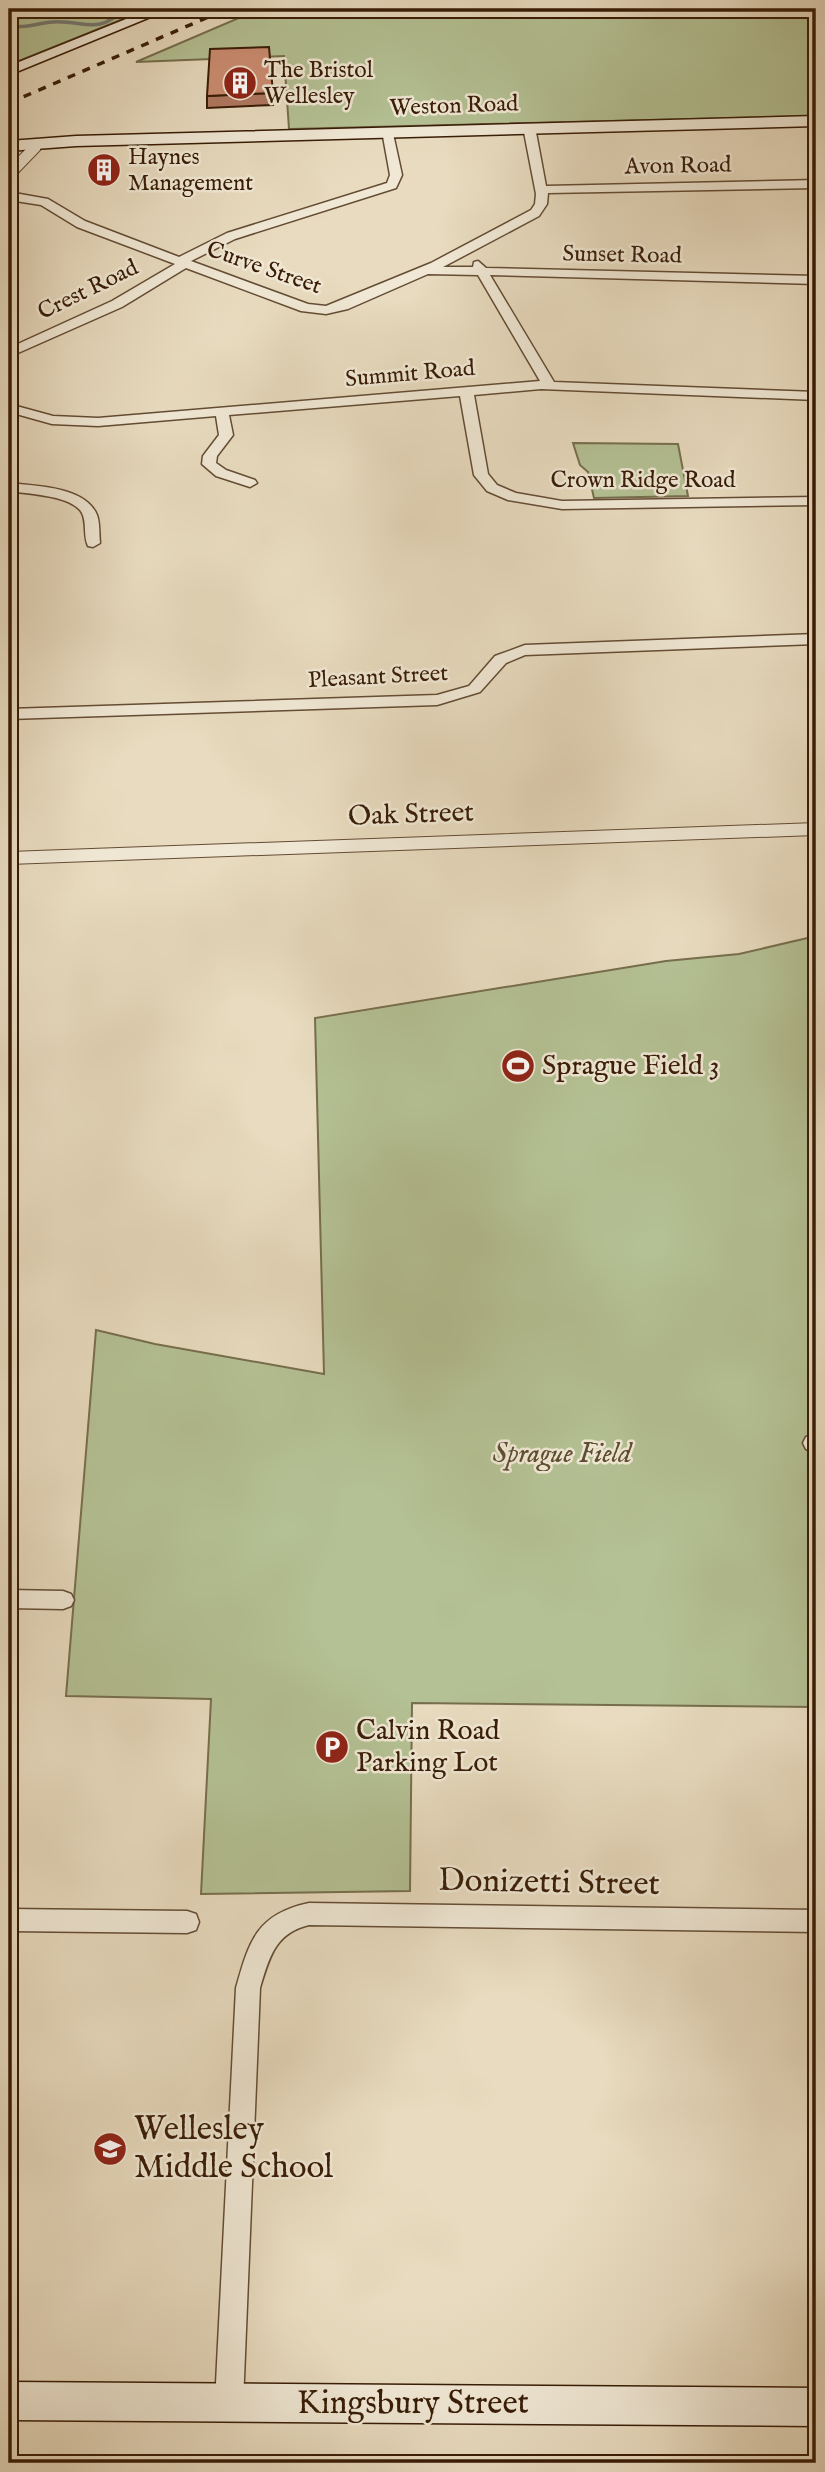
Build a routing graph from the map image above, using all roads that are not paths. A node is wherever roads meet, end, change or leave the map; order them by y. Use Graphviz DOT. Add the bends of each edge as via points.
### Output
graph roads {
  1 [pos="163,9"];
  2 [pos="9,71"];
  3 [pos="816,121"];
  4 [pos="529,127"];
  5 [pos="388,131"];
  6 [pos="34,144"];
  7 [pos="9,146"];
  8 [pos="9,174"];
  9 [pos="816,184"];
  10 [pos="541,190"];
  11 [pos="9,196"];
  12 [pos="468,250"];
  13 [pos="183,262"];
  14 [pos="426,270"];
  15 [pos="483,274"];
  16 [pos="816,280"];
  17 [pos="9,353"];
  18 [pos="549,385"];
  19 [pos="466,390"];
  20 [pos="816,396"];
  21 [pos="9,408"];
  22 [pos="222,411"];
  23 [pos="250,483"];
  24 [pos="9,487"];
  25 [pos="816,501"];
  26 [pos="93,543"];
  27 [pos="816,639"];
  28 [pos="9,714"];
  29 [pos="816,829"];
  30 [pos="9,858"];
  31 [pos="9,1599"];
  32 [pos="63,1601"];
  33 [pos="9,1920"];
  34 [pos="816,1921"];
  35 [pos="187,1922"];
  36 [pos="9,2401"];
  37 [pos="229,2403"];
  38 [pos="816,2407"];
  1 -- 2 [label="main road"];
  3 -- 4 [label="main road, Weston Road"];
  4 -- 5 [label="main road, Weston Road"];
  4 -- 10 [label="street"];
  5 -- 6 [label="main road, Weston Road"];
  5 -- 13 [label="street, Crest Road" via="396,175 391,185 226,238"];
  6 -- 7 [label="main road, Weston Road"];
  6 -- 8 [label="street"];
  9 -- 10 [label="street, Avon Road"];
  10 -- 12 [label="street, Curve Street" via="541,204 532,216"];
  11 -- 13 [label="street, Curve Street" via="44,202 85,226"];
  12 -- 14 [label="street, Curve Street"];
  12 -- 15 [label="street"];
  13 -- 14 [label="street, Curve Street" via="321,310 339,307"];
  13 -- 17 [label="street, Crest Road" via="117,304"];
  14 -- 15 [label="street, Sunset Road"];
  15 -- 16 [label="street, Sunset Road"];
  15 -- 18 [label="street"];
  18 -- 19 [label="street, Summit Road"];
  18 -- 20 [label="street, Summit Road"];
  19 -- 22 [label="street, Summit Road"];
  19 -- 25 [label="street, Crown Ridge Road" via="481,475 492,488 513,497 562,505"];
  21 -- 22 [label="street, Summit Road" via="77,422"];
  22 -- 23 [label="street" via="226,435 209,464 221,474"];
  24 -- 26 [label="street" via="55,494 81,505 90,516"];
  27 -- 28 [label="street, Pleasant Street" via="525,650 501,659 470,691 445,699"];
  29 -- 30 [label="street, Oak Street"];
  31 -- 32 [label="street"];
  33 -- 35 [label="street"];
  34 -- 37 [label="street, Donizetti Street" via="289,1916 260,1948 248,1988"];
  36 -- 37 [label="main road, Kingsbury Street"];
  37 -- 38 [label="main road, Kingsbury Street"];
}
